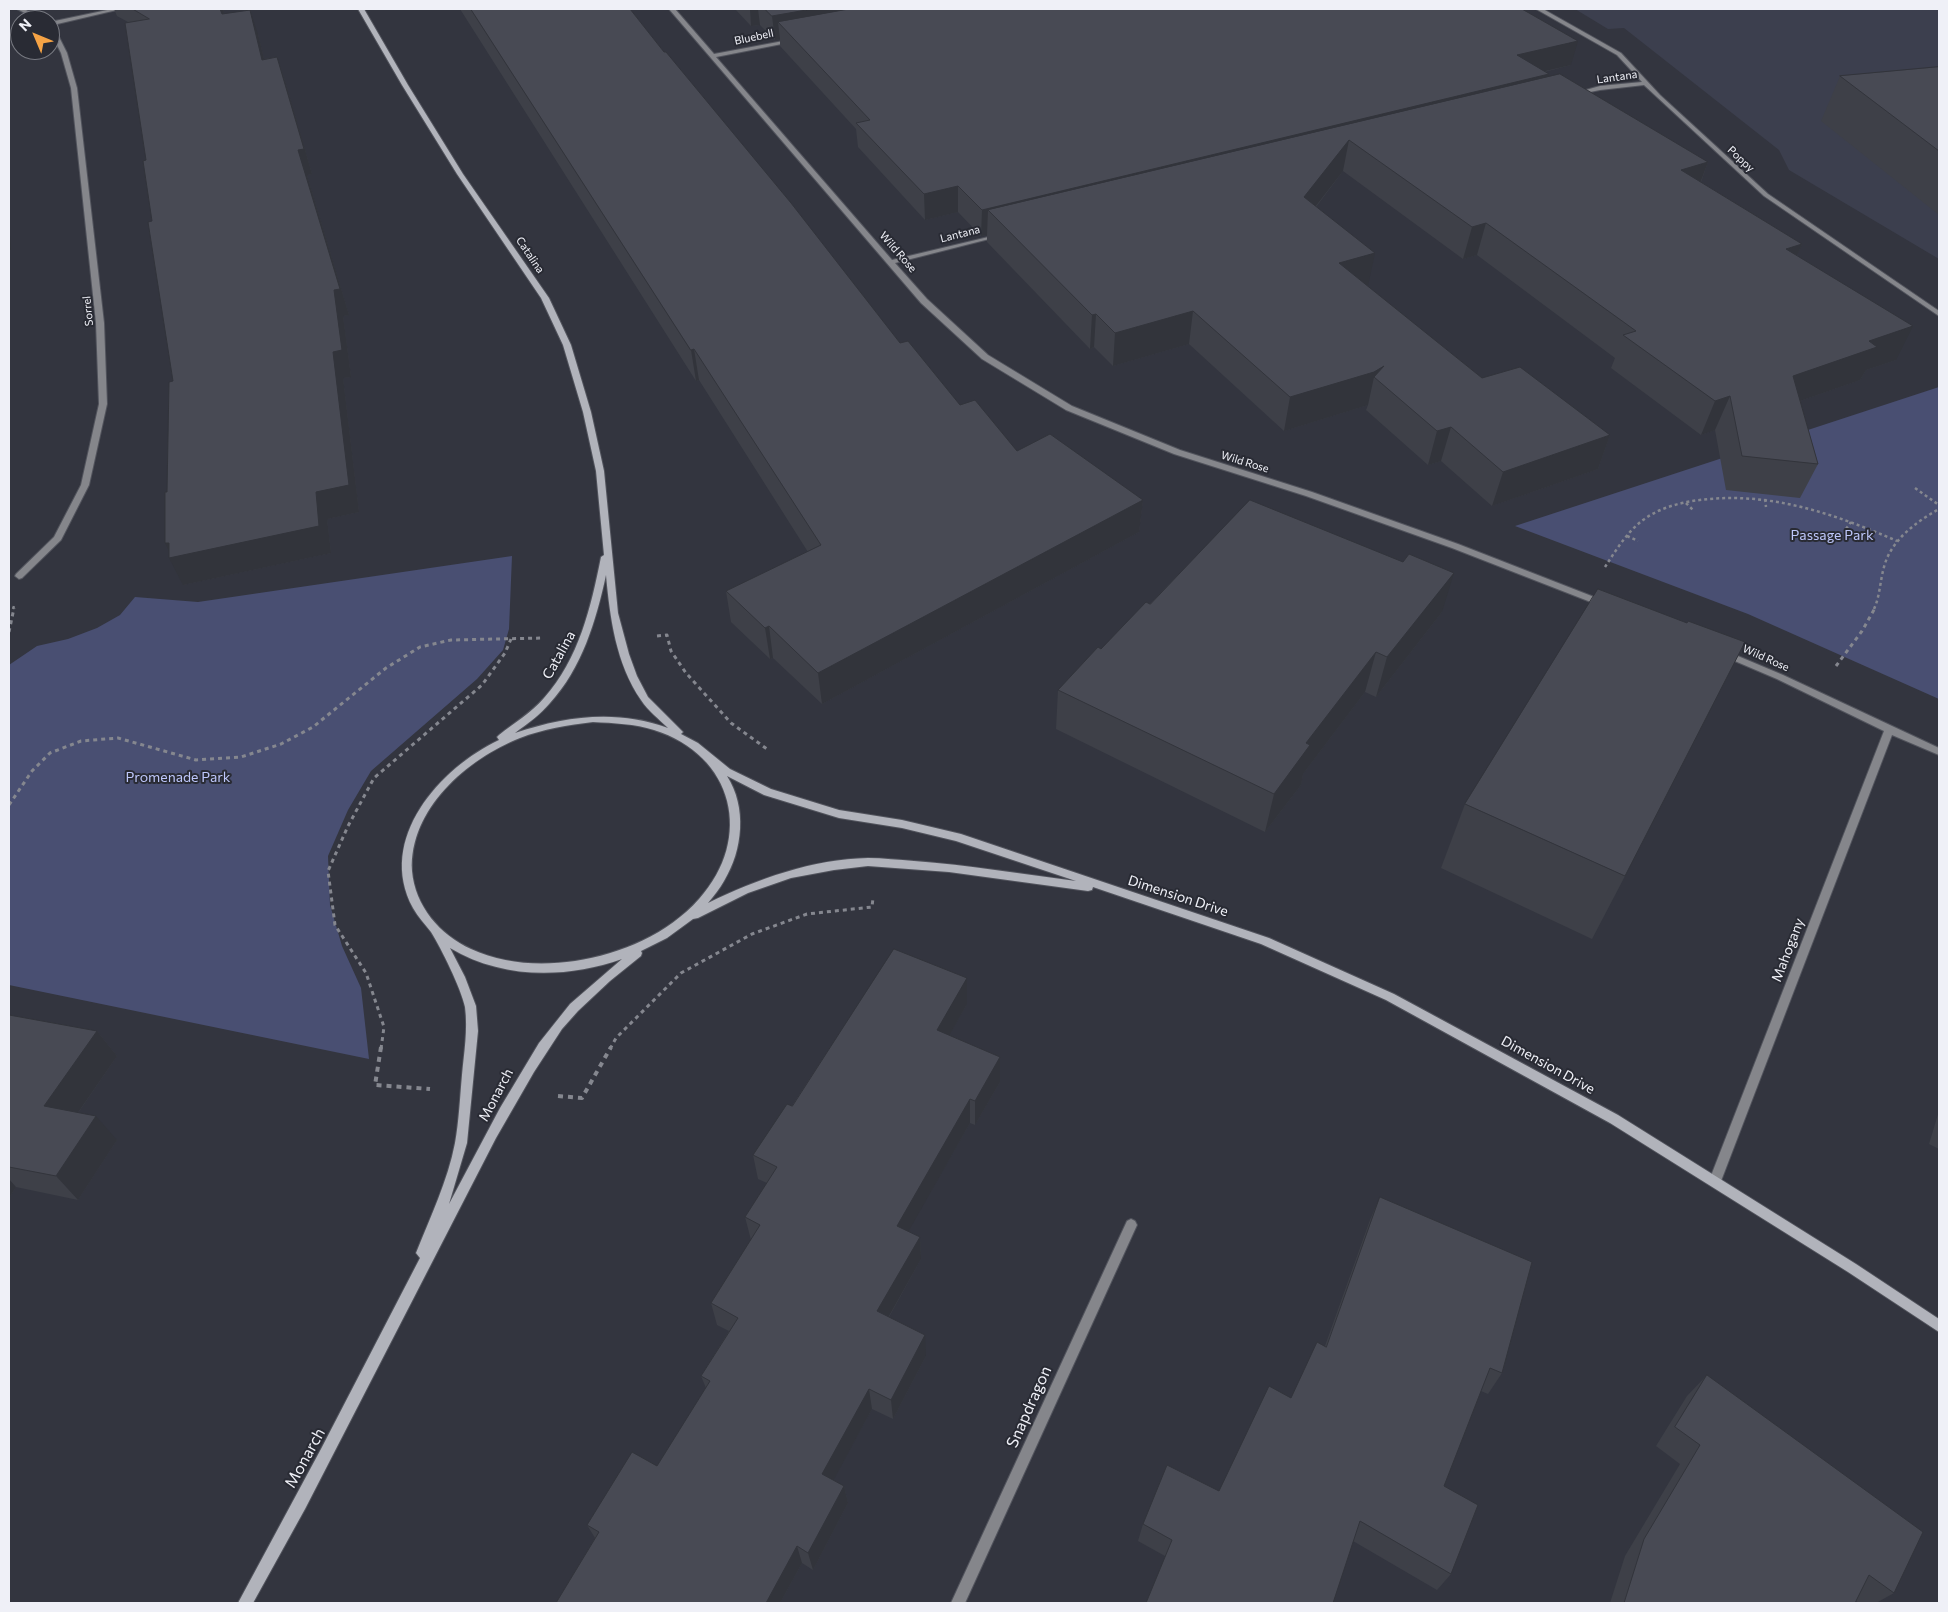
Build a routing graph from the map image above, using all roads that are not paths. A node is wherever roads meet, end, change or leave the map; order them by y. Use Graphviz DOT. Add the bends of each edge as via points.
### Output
graph roads {
  1 [pos="118,9"];
  2 [pos="360,9"];
  3 [pos="672,9"];
  4 [pos="1539,9"];
  5 [pos="60,23"];
  6 [pos="803,37"];
  7 [pos="60,45"];
  8 [pos="712,56"];
  9 [pos="1646,83"];
  10 [pos="1572,95"];
  11 [pos="1011,232"];
  12 [pos="891,262"];
  13 [pos="1939,314"];
  14 [pos="607,544"];
  15 [pos="19,576"];
  16 [pos="1614,608"];
  17 [pos="1714,649"];
  18 [pos="1889,730"];
  19 [pos="690,743"];
  20 [pos="486,750"];
  21 [pos="1939,752"];
  22 [pos="708,757"];
  23 [pos="1112,890"];
  24 [pos="682,921"];
  25 [pos="434,930"];
  26 [pos="658,938"];
  27 [pos="1715,1181"];
  28 [pos="1130,1225"];
  29 [pos="403,1300"];
  30 [pos="1939,1326"];
  31 [pos="245,1603"];
  32 [pos="958,1603"];
  1 -- 5 [label="street"];
  2 -- 14 [label="street, Catalina" via="460,174 545,298 567,345 600,471"];
  3 -- 8 [label="street, Wild Rose"];
  4 -- 9 [label="street, Poppy" via="1619,54"];
  6 -- 8 [label="street, Bluebell"];
  7 -- 15 [label="street, Sorrel" via="74,88 100,323 102,404 85,485 58,538"];
  8 -- 12 [label="street, Wild Rose"];
  9 -- 10 [label="street, Lantana"];
  9 -- 13 [label="street, Poppy" via="1766,195"];
  11 -- 12 [label="street, Lantana"];
  12 -- 16 [label="street, Wild Rose" via="924,300 985,357 1069,408 1177,452 1455,546"];
  14 -- 19 [label="street, Catalina" via="614,613 632,676 645,699"];
  14 -- 20 [label="street, Catalina" via="599,593 586,637 560,684 538,709"];
  17 -- 18 [label="street, Wild Rose"];
  18 -- 21 [label="street, Wild Rose"];
  18 -- 27 [label="street, Mahogany"];
  19 -- 20 [label="street" via="646,724 593,719 538,728"];
  19 -- 22 [label="street"];
  20 -- 25 [label="street, Catalina" via="444,783 428,803 409,847 410,891"];
  22 -- 23 [label="street, Dimension Drive" via="741,779 777,795 839,814 957,836"];
  22 -- 24 [label="street" via="732,792 737,813 736,834 720,880 704,901"];
  23 -- 24 [label="street, Dimension Drive" via="949,868 868,862 791,874 744,890"];
  23 -- 27 [label="street, Dimension Drive" via="1265,941 1390,997 1614,1118"];
  24 -- 26 [label="street"];
  25 -- 26 [label="street" via="454,946 478,958 536,969 599,962"];
  25 -- 29 [label="street, Monarch" via="460,977 470,1006 472,1031 461,1143 444,1200"];
  26 -- 29 [label="street, Monarch" via="624,962 559,1024 528,1070"];
  27 -- 30 [label="street, Dimension Drive"];
  28 -- 32 [label="street, Snapdragon"];
  29 -- 31 [label="street, Monarch" via="347,1417"];
}
